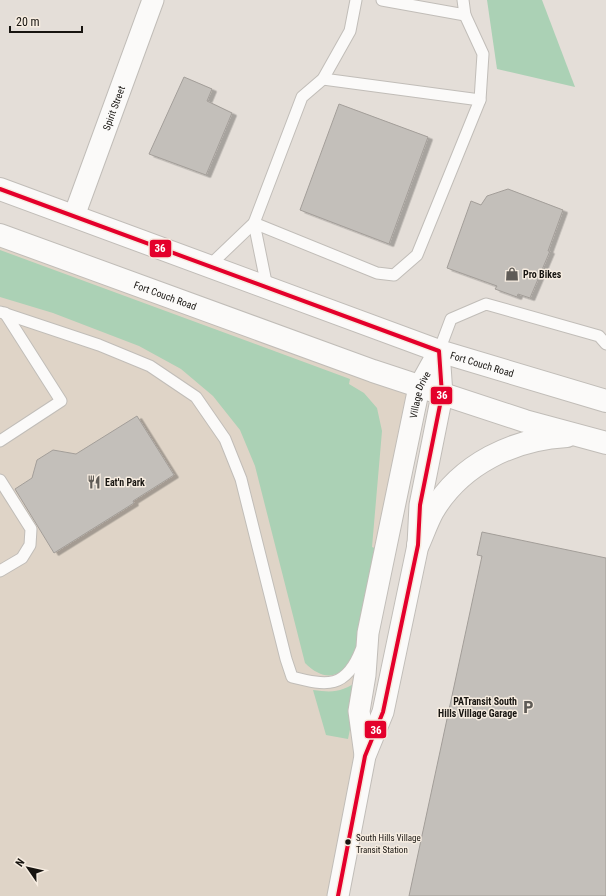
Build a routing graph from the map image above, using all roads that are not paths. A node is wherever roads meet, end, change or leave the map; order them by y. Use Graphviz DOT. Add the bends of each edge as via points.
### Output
graph roads {
  1 [pos="153,0"];
  2 [pos="356,0"];
  3 [pos="382,0"];
  4 [pos="463,0"];
  5 [pos="465,15"];
  6 [pos="323,79"];
  7 [pos="480,100"];
  8 [pos="0,189"];
  9 [pos="74,216"];
  10 [pos="254,224"];
  11 [pos="0,235"];
  12 [pos="209,266"];
  13 [pos="267,287"];
  14 [pos="2,312"];
  15 [pos="602,340"];
  16 [pos="439,351"];
  17 [pos="419,387"];
  18 [pos="442,395"];
  19 [pos="606,401"];
  20 [pos="581,436"];
  21 [pos="0,441"];
  22 [pos="606,443"];
  23 [pos="0,480"];
  24 [pos="418,545"];
  25 [pos="0,571"];
  26 [pos="368,633"];
  27 [pos="365,756"];
  28 [pos="338,896"];
  1 -- 9 [label="street, Spirit Street"];
  2 -- 6 [label="lane" via="350,31"];
  3 -- 5 [label="lane"];
  4 -- 5 [label="lane"];
  5 -- 7 [label="lane" via="483,54"];
  6 -- 7 [label="lane"];
  6 -- 10 [label="lane" via="302,96"];
  7 -- 10 [label="lane" via="417,255 394,275 377,273"];
  8 -- 9 [label="street, Fort Couch Road"];
  9 -- 12 [label="street, Fort Couch Road"];
  10 -- 12 [label="lane"];
  10 -- 13 [label="lane"];
  11 -- 17 [label="street, Fort Couch Road"];
  12 -- 13 [label="street, Fort Couch Road"];
  13 -- 16 [label="street, Fort Couch Road"];
  14 -- 21 [label="lane" via="61,401"];
  14 -- 26 [label="lane" via="99,345 150,366 196,397 225,439 241,479 292,677 322,684 337,681 352,668"];
  15 -- 16 [label="lane" via="486,304 451,319"];
  16 -- 17 [label="street, Village Drive"];
  16 -- 18 [label="street, Village Drive"];
  16 -- 19 [label="street, Fort Couch Road"];
  17 -- 18 [label="street, Fort Couch Road"];
  17 -- 26 [label="street, Village Drive"];
  18 -- 20 [label="street, Fort Couch Road"];
  18 -- 24 [label="street, Village Drive" via="420,505"];
  20 -- 22 [label="street, Fort Couch Road"];
  20 -- 24 [label="street" via="550,437 528,442 510,448 476,466 451,486 441,499 432,512"];
  23 -- 25 [label="lane" via="31,529 30,545 22,558"];
  24 -- 27 [label="street, Village Drive" via="383,712"];
  26 -- 27 [label="street, Village Drive" via="365,675 358,711"];
  27 -- 28 [label="street, Village Drive"];
}
